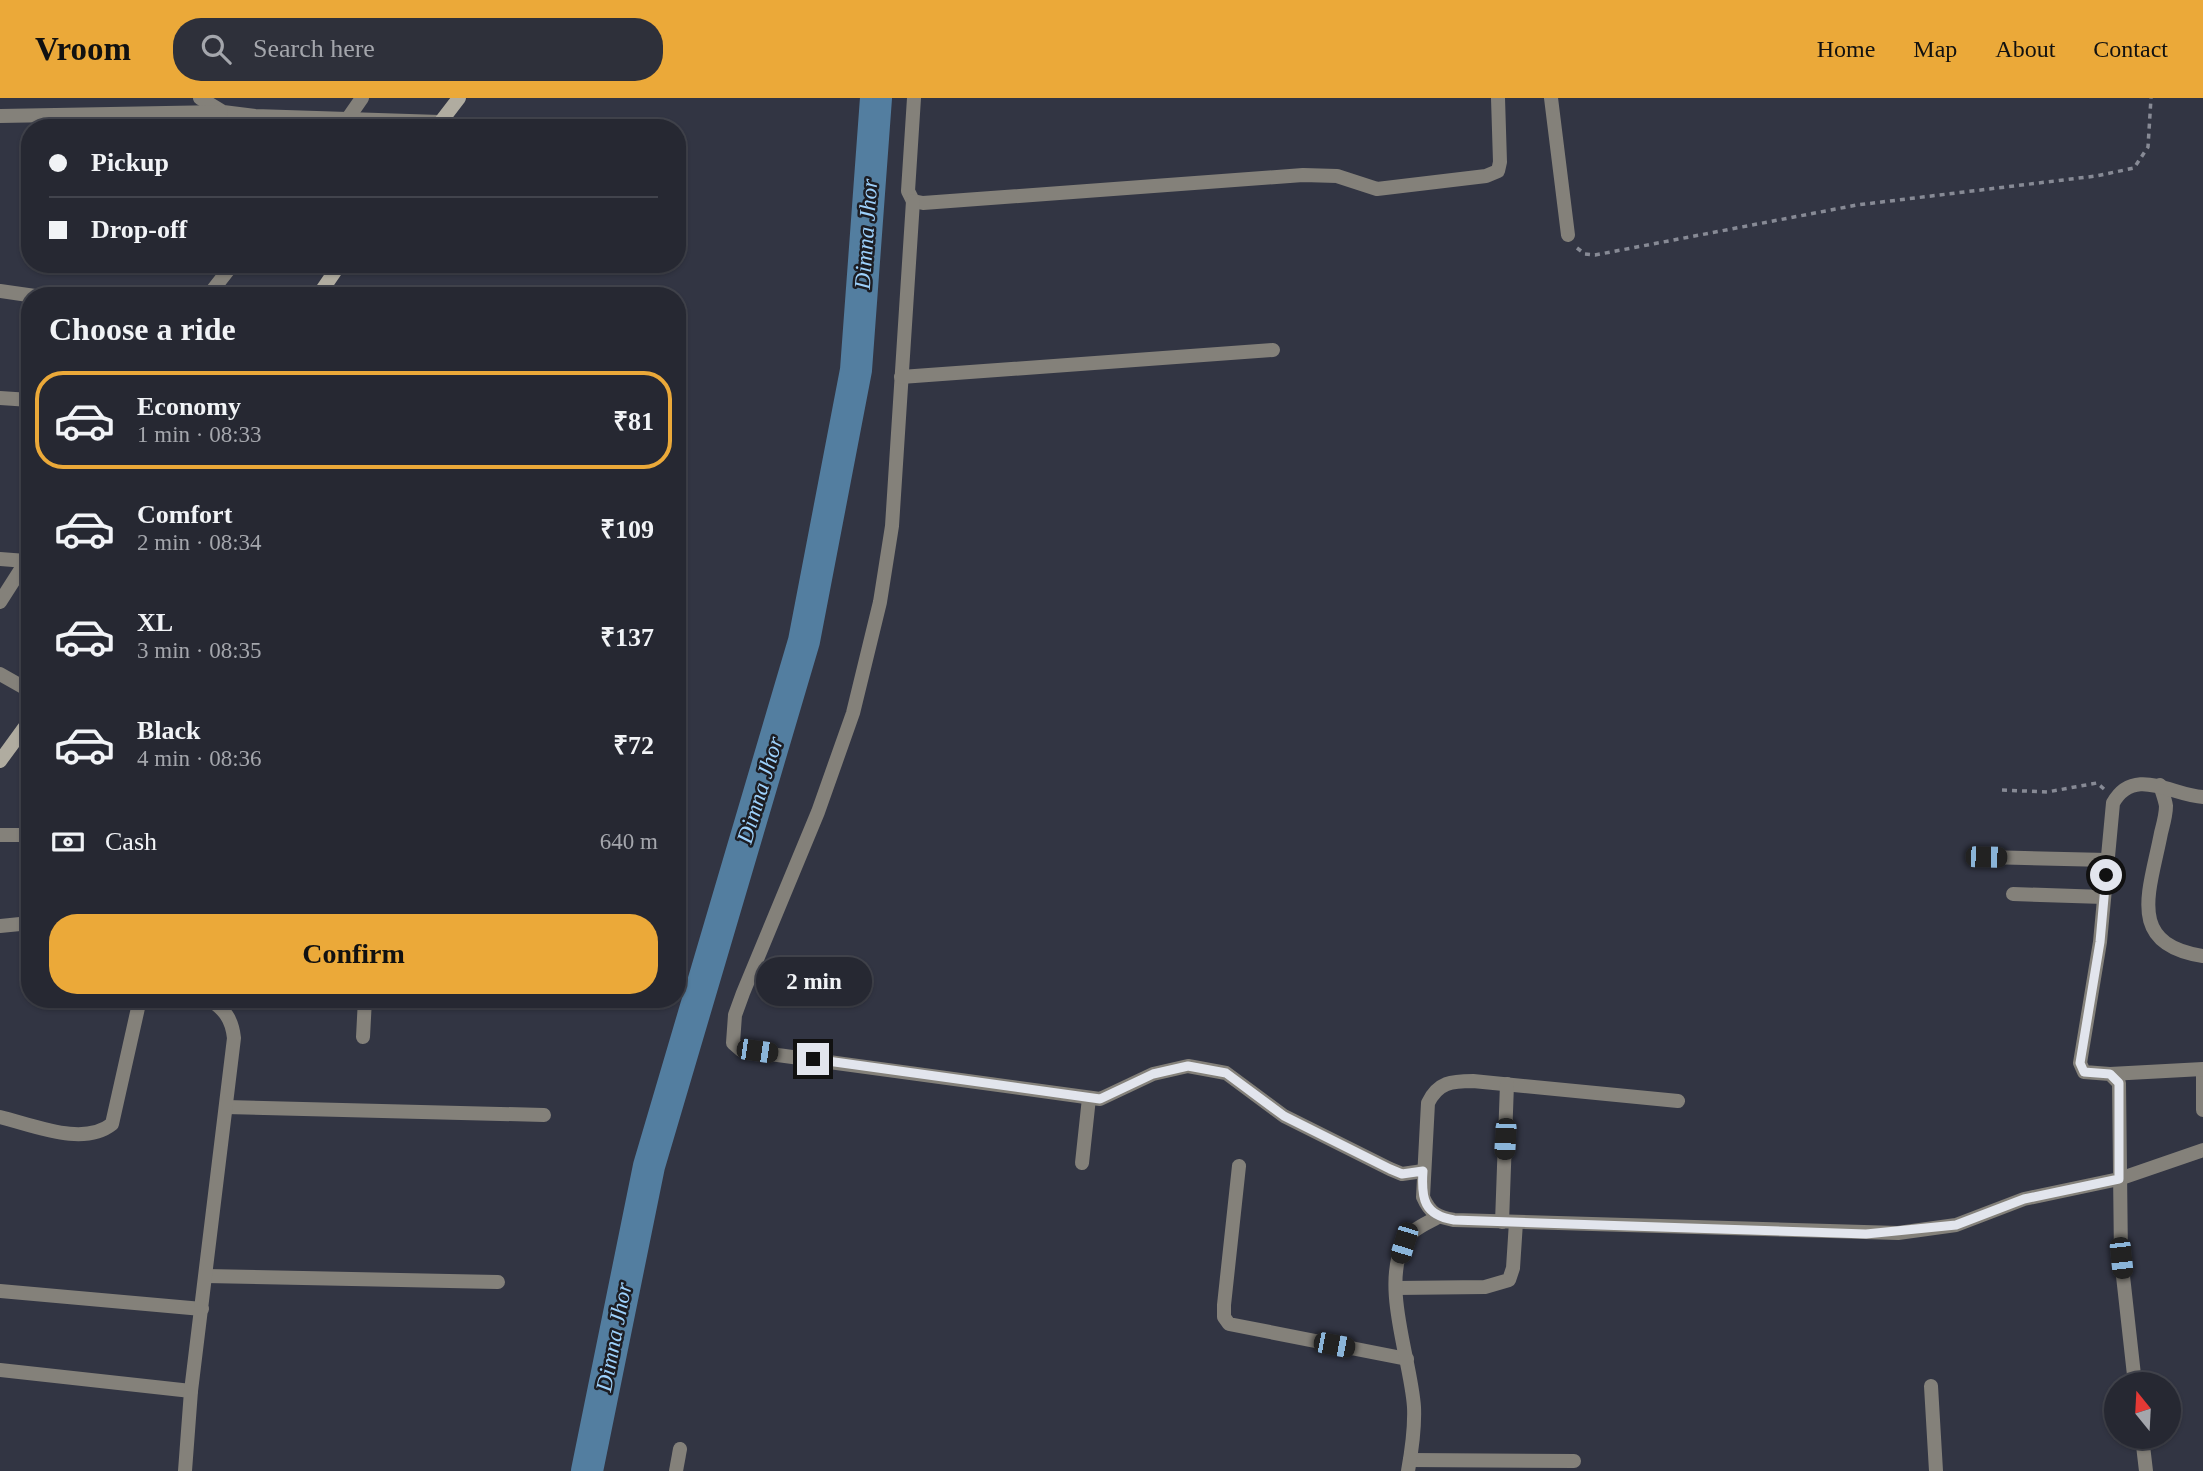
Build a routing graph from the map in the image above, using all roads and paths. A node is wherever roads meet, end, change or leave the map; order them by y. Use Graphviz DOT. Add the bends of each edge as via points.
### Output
graph roads {
  1 [pos="200,98"];
  2 [pos="362,98"];
  3 [pos="459,98"];
  4 [pos="914,98"];
  5 [pos="1498,98"];
  6 [pos="1551,98"];
  7 [pos="2151,98"];
  8 [pos="223,112"];
  9 [pos="0,116"];
  10 [pos="293,119"];
  11 [pos="347,119"];
  12 [pos="443,119"];
  13 [pos="913,201"];
  14 [pos="1568,234"];
  15 [pos="226,273"];
  16 [pos="215,287"];
  17 [pos="0,292"];
  18 [pos="21,294"];
  19 [pos="1273,350"];
  20 [pos="901,377"];
  21 [pos="0,398"];
  22 [pos="21,399"];
  23 [pos="21,558"];
  24 [pos="0,559"];
  25 [pos="21,581"];
  26 [pos="0,601"];
  27 [pos="0,674"];
  28 [pos="21,686"];
  29 [pos="21,728"];
  30 [pos="7,741"];
  31 [pos="0,761"];
  32 [pos="2160,785"];
  33 [pos="2002,790"];
  34 [pos="2203,797"];
  35 [pos="2113,803"];
  36 [pos="0,835"];
  37 [pos="21,835"];
  38 [pos="1986,857"];
  39 [pos="2107,860"];
  40 [pos="2013,894"];
  41 [pos="2105,897"];
  42 [pos="21,924"];
  43 [pos="0,926"];
  44 [pos="2203,956"];
  45 [pos="139,1008"];
  46 [pos="221,1008"];
  47 [pos="365,1008"];
  48 [pos="363,1037"];
  49 [pos="2203,1071"];
  50 [pos="2110,1074"];
  51 [pos="1507,1084"];
  52 [pos="1089,1098"];
  53 [pos="1678,1101"];
  54 [pos="226,1107"];
  55 [pos="2203,1110"];
  56 [pos="544,1115"];
  57 [pos="0,1117"];
  58 [pos="2203,1150"];
  59 [pos="1082,1163"];
  60 [pos="1239,1166"];
  61 [pos="1423,1171"];
  62 [pos="2119,1179"];
  63 [pos="1438,1217"];
  64 [pos="1509,1222"];
  65 [pos="206,1276"];
  66 [pos="498,1282"];
  67 [pos="1396,1288"];
  68 [pos="0,1291"];
  69 [pos="202,1309"];
  70 [pos="1407,1359"];
  71 [pos="0,1370"];
  72 [pos="2134,1372"];
  73 [pos="1931,1386"];
  74 [pos="191,1391"];
  75 [pos="680,1449"];
  76 [pos="2143,1449"];
  77 [pos="1574,1461"];
  78 [pos="1409,1466"];
  79 [pos="185,1471"];
  80 [pos="676,1471"];
  81 [pos="1936,1471"];
  82 [pos="2146,1471"];
  1 -- 8 [label="street"];
  2 -- 11 [label="street"];
  3 -- 12 [label="street"];
  4 -- 13 [label="street" via="908,191"];
  5 -- 13 [label="street" via="1500,162 1498,170 1486,176 1377,189 1337,176 1303,174"];
  6 -- 14 [label="street"];
  7 -- 14 [label="path" via="2148,147 2134,168 2115,173 1857,205 1595,255 1577,248"];
  8 -- 9 [label="street"];
  8 -- 10 [label="street"];
  13 -- 20 [label="street"];
  15 -- 16 [label="street"];
  17 -- 18 [label="street"];
  19 -- 20 [label="street"];
  20 -- 52 [label="street" via="888,561 853,713 818,812 743,993 735,1015 733,1043 741,1050"];
  21 -- 22 [label="street"];
  23 -- 24 [label="street"];
  25 -- 26 [label="street"];
  27 -- 28 [label="street"];
  29 -- 30 [label="street"];
  30 -- 31 [label="street"];
  32 -- 34 [label="street"];
  32 -- 35 [label="street" via="2134,786 2121,792"];
  32 -- 44 [label="street" via="2166,810 2150,924 2168,946"];
  33 -- 35 [label="path" via="2047,792 2097,783"];
  35 -- 39 [label="street"];
  36 -- 37 [label="street"];
  38 -- 39 [label="street"];
  39 -- 41 [label="street"];
  40 -- 41 [label="street"];
  41 -- 50 [label="street" via="2080,1063 2084,1072"];
  42 -- 43 [label="street"];
  45 -- 57 [label="street" via="113,1124 87,1136"];
  46 -- 54 [label="street" via="232,1022 234,1038"];
  47 -- 48 [label="street"];
  49 -- 50 [label="street"];
  49 -- 55 [label="street"];
  50 -- 62 [label="street" via="2118,1079 2120,1088"];
  51 -- 53 [label="street"];
  51 -- 61 [label="street" via="1455,1081 1433,1092 1428,1103"];
  51 -- 64 [label="street"];
  52 -- 59 [label="street"];
  52 -- 61 [label="street" via="1100,1099 1153,1074 1188,1066 1226,1073 1284,1116 1390,1169 1402,1174"];
  54 -- 56 [label="street"];
  54 -- 65 [label="street"];
  58 -- 62 [label="street"];
  60 -- 70 [label="street" via="1224,1305 1229,1324"];
  61 -- 63 [label="street" via="1423,1197"];
  62 -- 64 [label="street" via="2024,1199 1956,1225 1898,1233"];
  62 -- 72 [label="street" via="2121,1258"];
  63 -- 64 [label="street"];
  63 -- 67 [label="street" via="1414,1230 1404,1243"];
  64 -- 67 [label="street" via="1513,1268 1508,1280 1486,1287"];
  65 -- 66 [label="street"];
  65 -- 69 [label="street"];
  67 -- 70 [label="street"];
  68 -- 69 [label="street"];
  69 -- 74 [label="street"];
  70 -- 78 [label="street" via="1414,1426"];
  71 -- 74 [label="street"];
  73 -- 81 [label="street"];
  74 -- 79 [label="street"];
  75 -- 80 [label="street"];
  76 -- 82 [label="street"];
  77 -- 78 [label="street"];
}
